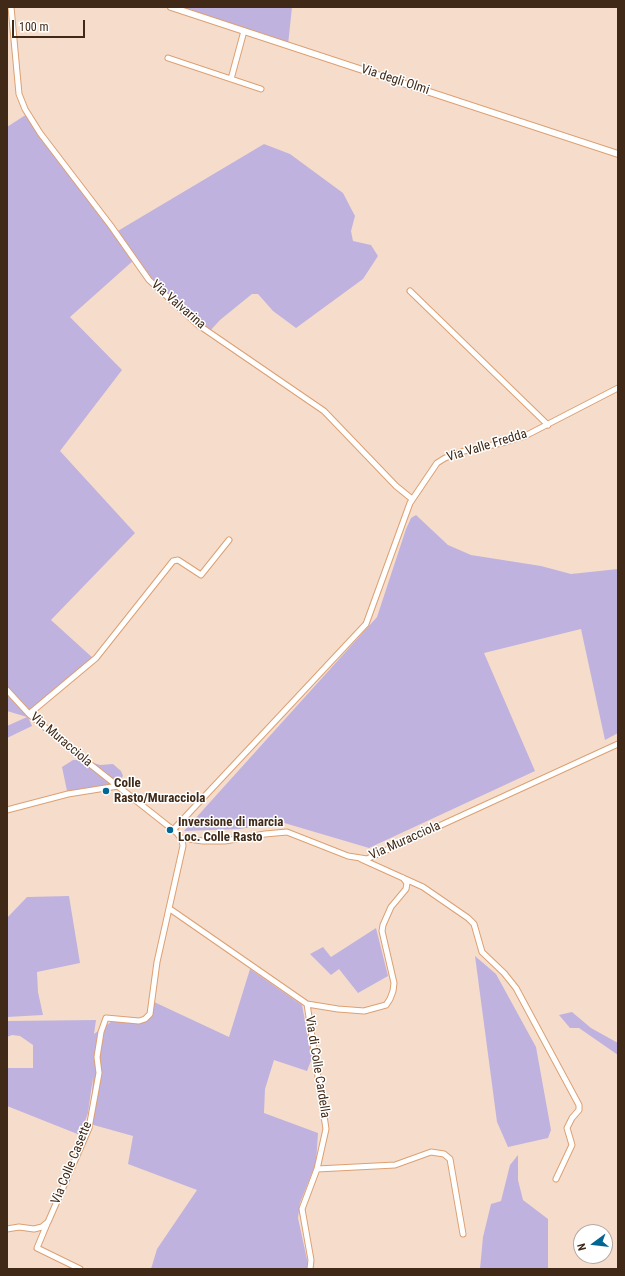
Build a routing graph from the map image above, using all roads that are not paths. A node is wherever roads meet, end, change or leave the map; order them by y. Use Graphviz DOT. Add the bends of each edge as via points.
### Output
graph roads {
  1 [pos="11,7"];
  2 [pos="171,7"];
  3 [pos="244,31"];
  4 [pos="168,58"];
  5 [pos="231,79"];
  6 [pos="261,89"];
  7 [pos="618,154"];
  8 [pos="410,291"];
  9 [pos="618,388"];
  10 [pos="548,425"];
  11 [pos="412,499"];
  12 [pos="229,540"];
  13 [pos="7,690"];
  14 [pos="29,714"];
  15 [pos="618,744"];
  16 [pos="118,786"];
  17 [pos="7,810"];
  18 [pos="173,830"];
  19 [pos="181,838"];
  20 [pos="361,859"];
  21 [pos="403,878"];
  22 [pos="170,909"];
  23 [pos="307,1004"];
  24 [pos="317,1169"];
  25 [pos="556,1180"];
  26 [pos="48,1222"];
  27 [pos="7,1229"];
  28 [pos="463,1234"];
  29 [pos="80,1269"];
  30 [pos="310,1269"];
  1 -- 11 [label="street, Via Valvarina" via="19,92 24,109 146,276 159,291 197,324 324,410 396,486"];
  2 -- 3 [label="street, Via degli Olmi"];
  3 -- 5 [label="street"];
  3 -- 7 [label="street, Via degli Olmi"];
  4 -- 5 [label="street"];
  5 -- 6 [label="street"];
  8 -- 10 [label="street"];
  9 -- 10 [label="street, Via Valle Fredda"];
  10 -- 11 [label="street, Via Valle Fredda" via="518,439 467,450 442,459"];
  11 -- 18 [label="street, Via Valle Fredda" via="366,624"];
  12 -- 14 [label="street" via="201,575 179,561 173,561 96,658"];
  13 -- 14 [label="street, Via Muracciola"];
  14 -- 16 [label="street, Via Muracciola"];
  15 -- 20 [label="street, Via Muracciola" via="372,858"];
  16 -- 17 [label="street" via="68,794"];
  16 -- 18 [label="street, Via Muracciola"];
  18 -- 19 [label="street, Via Muracciola"];
  19 -- 20 [label="street, Via Muracciola" via="225,841 287,832"];
  19 -- 22 [label="street" via="183,846"];
  20 -- 21 [label="street"];
  21 -- 23 [label="street" via="407,883 406,889 391,906 382,931 394,983 386,1005 364,1011"];
  21 -- 25 [label="street" via="423,887 474,924 482,952 516,988 579,1105 579,1110 568,1128 572,1145"];
  22 -- 23 [label="street, Via di Colle Cardella"];
  22 -- 26 [label="street, Via Colle Casette" via="157,962 150,1014 139,1021 106,1018 101,1032 97,1058 99,1073 89,1128"];
  23 -- 24 [label="street, Via di Colle Cardella" via="326,1122"];
  24 -- 28 [label="street" via="395,1165 431,1152 444,1154 450,1159"];
  24 -- 30 [label="street, Via di Colle Cardella" via="302,1209 311,1260"];
  26 -- 27 [label="street" via="34,1229"];
  26 -- 29 [label="street, Via Colle Casette" via="37,1248"];
}
